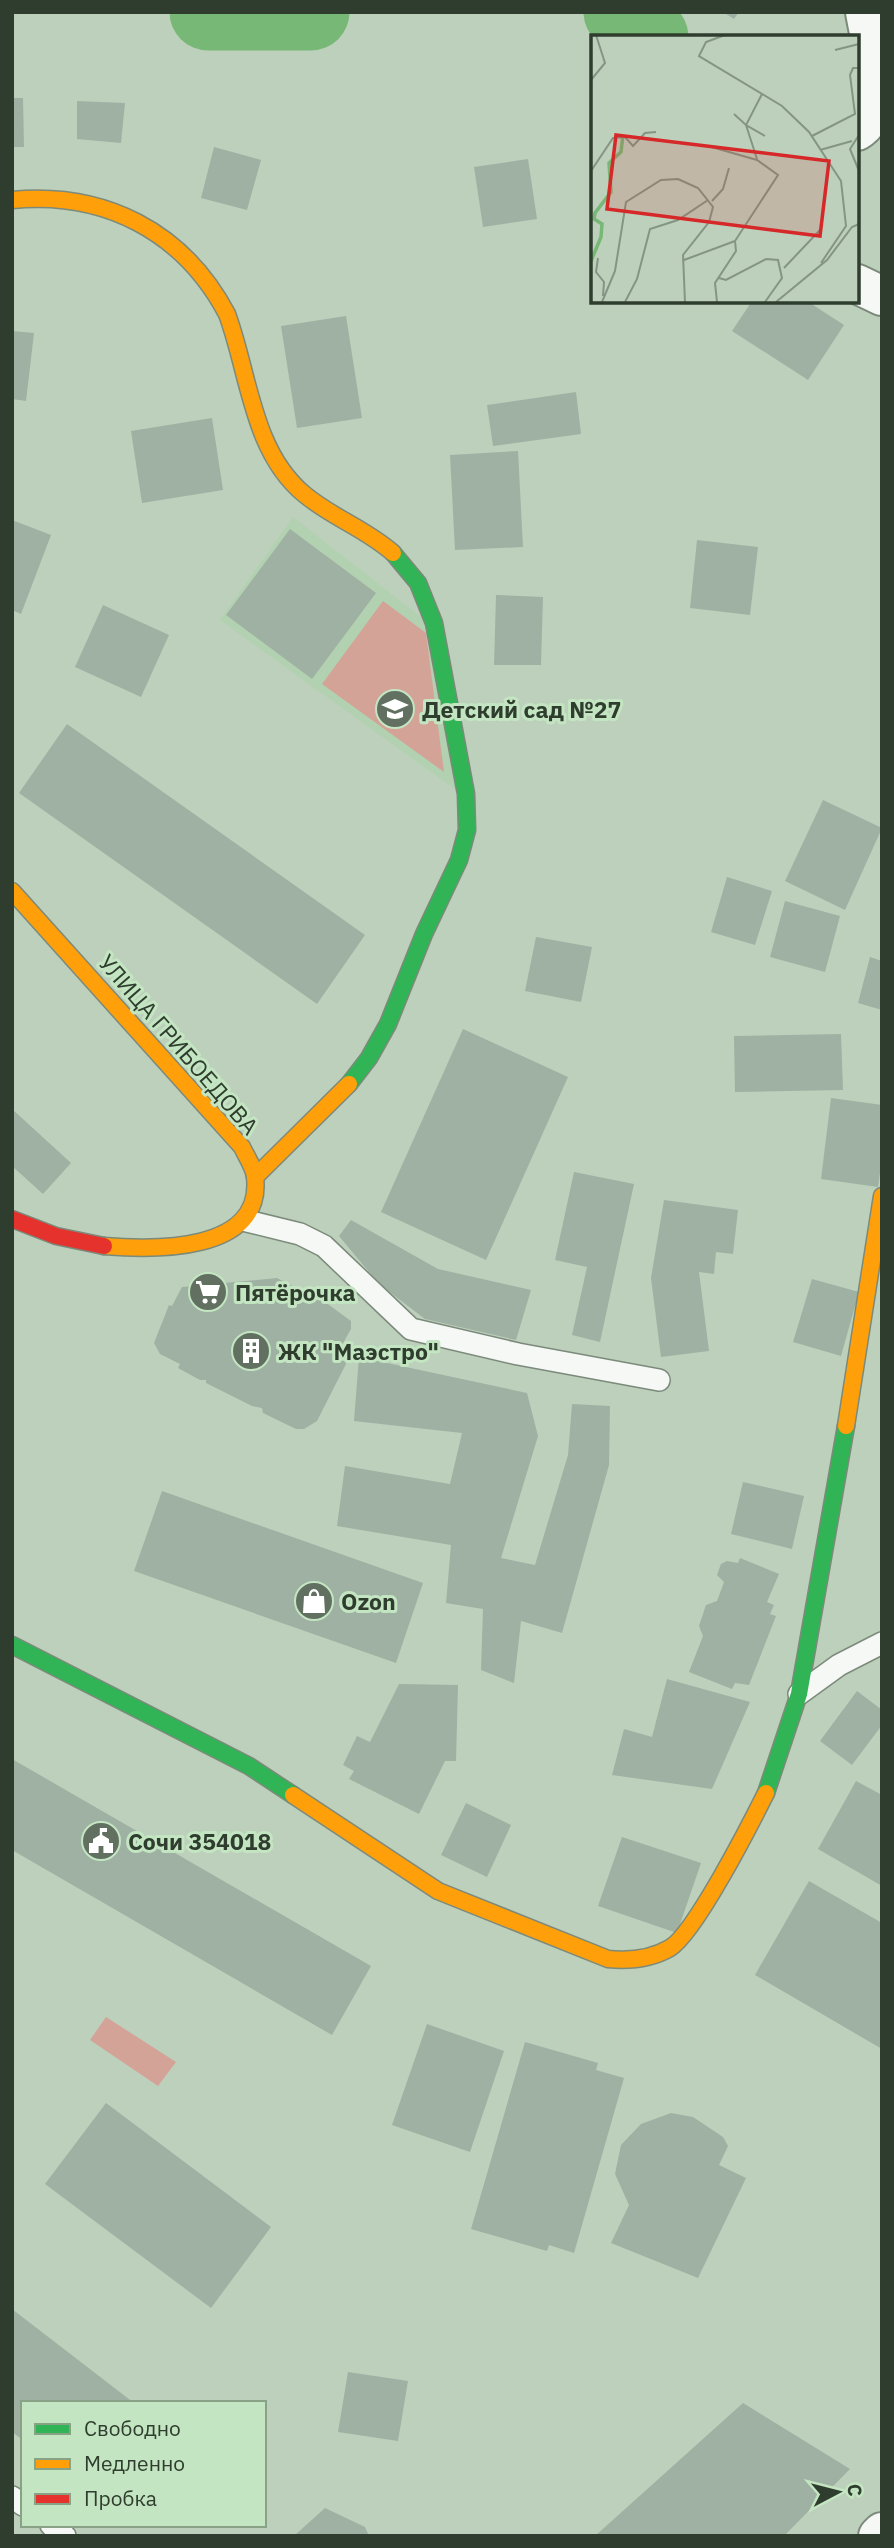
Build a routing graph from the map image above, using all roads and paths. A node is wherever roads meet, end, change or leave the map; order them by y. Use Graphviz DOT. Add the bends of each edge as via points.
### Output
graph roads {
  1 [pos="865,12"];
  2 [pos="859,130"];
  3 [pos="12,200"];
  4 [pos="859,285"];
  5 [pos="882,296"];
  6 [pos="12,891"];
  7 [pos="255,1177"];
  8 [pos="882,1196"];
  9 [pos="12,1219"];
  10 [pos="247,1221"];
  11 [pos="659,1380"];
  12 [pos="882,1643"];
  13 [pos="12,1645"];
  14 [pos="799,1694"];
  15 [pos="882,2532"];
  16 [pos="878,2536"];
  1 -- 2 [label="street" via="876,80 874,107"];
  3 -- 7 [label="street, УЛИЦА ГРИБОЕДОВА" via="72,199 118,212 143,226 214,290 227,313 257,412 284,474 295,489 393,553 424,594 445,673 469,819 466,846 380,1040 343,1090"];
  4 -- 5 [label="street"];
  6 -- 7 [label="street, УЛИЦА ГРИБОЕДОВА" via="243,1147"];
  7 -- 10 [label="street" via="256,1201"];
  8 -- 14 [label="street"];
  9 -- 10 [label="street" via="86,1244 141,1249 182,1247 217,1238"];
  10 -- 11 [label="lane" via="300,1234 324,1246 411,1329"];
  12 -- 14 [label="lane" via="839,1665"];
  13 -- 14 [label="street" via="249,1766 438,1891 608,1959 628,1961 672,1947 688,1928 755,1815"];
  15 -- 16 [label="street"];
}
